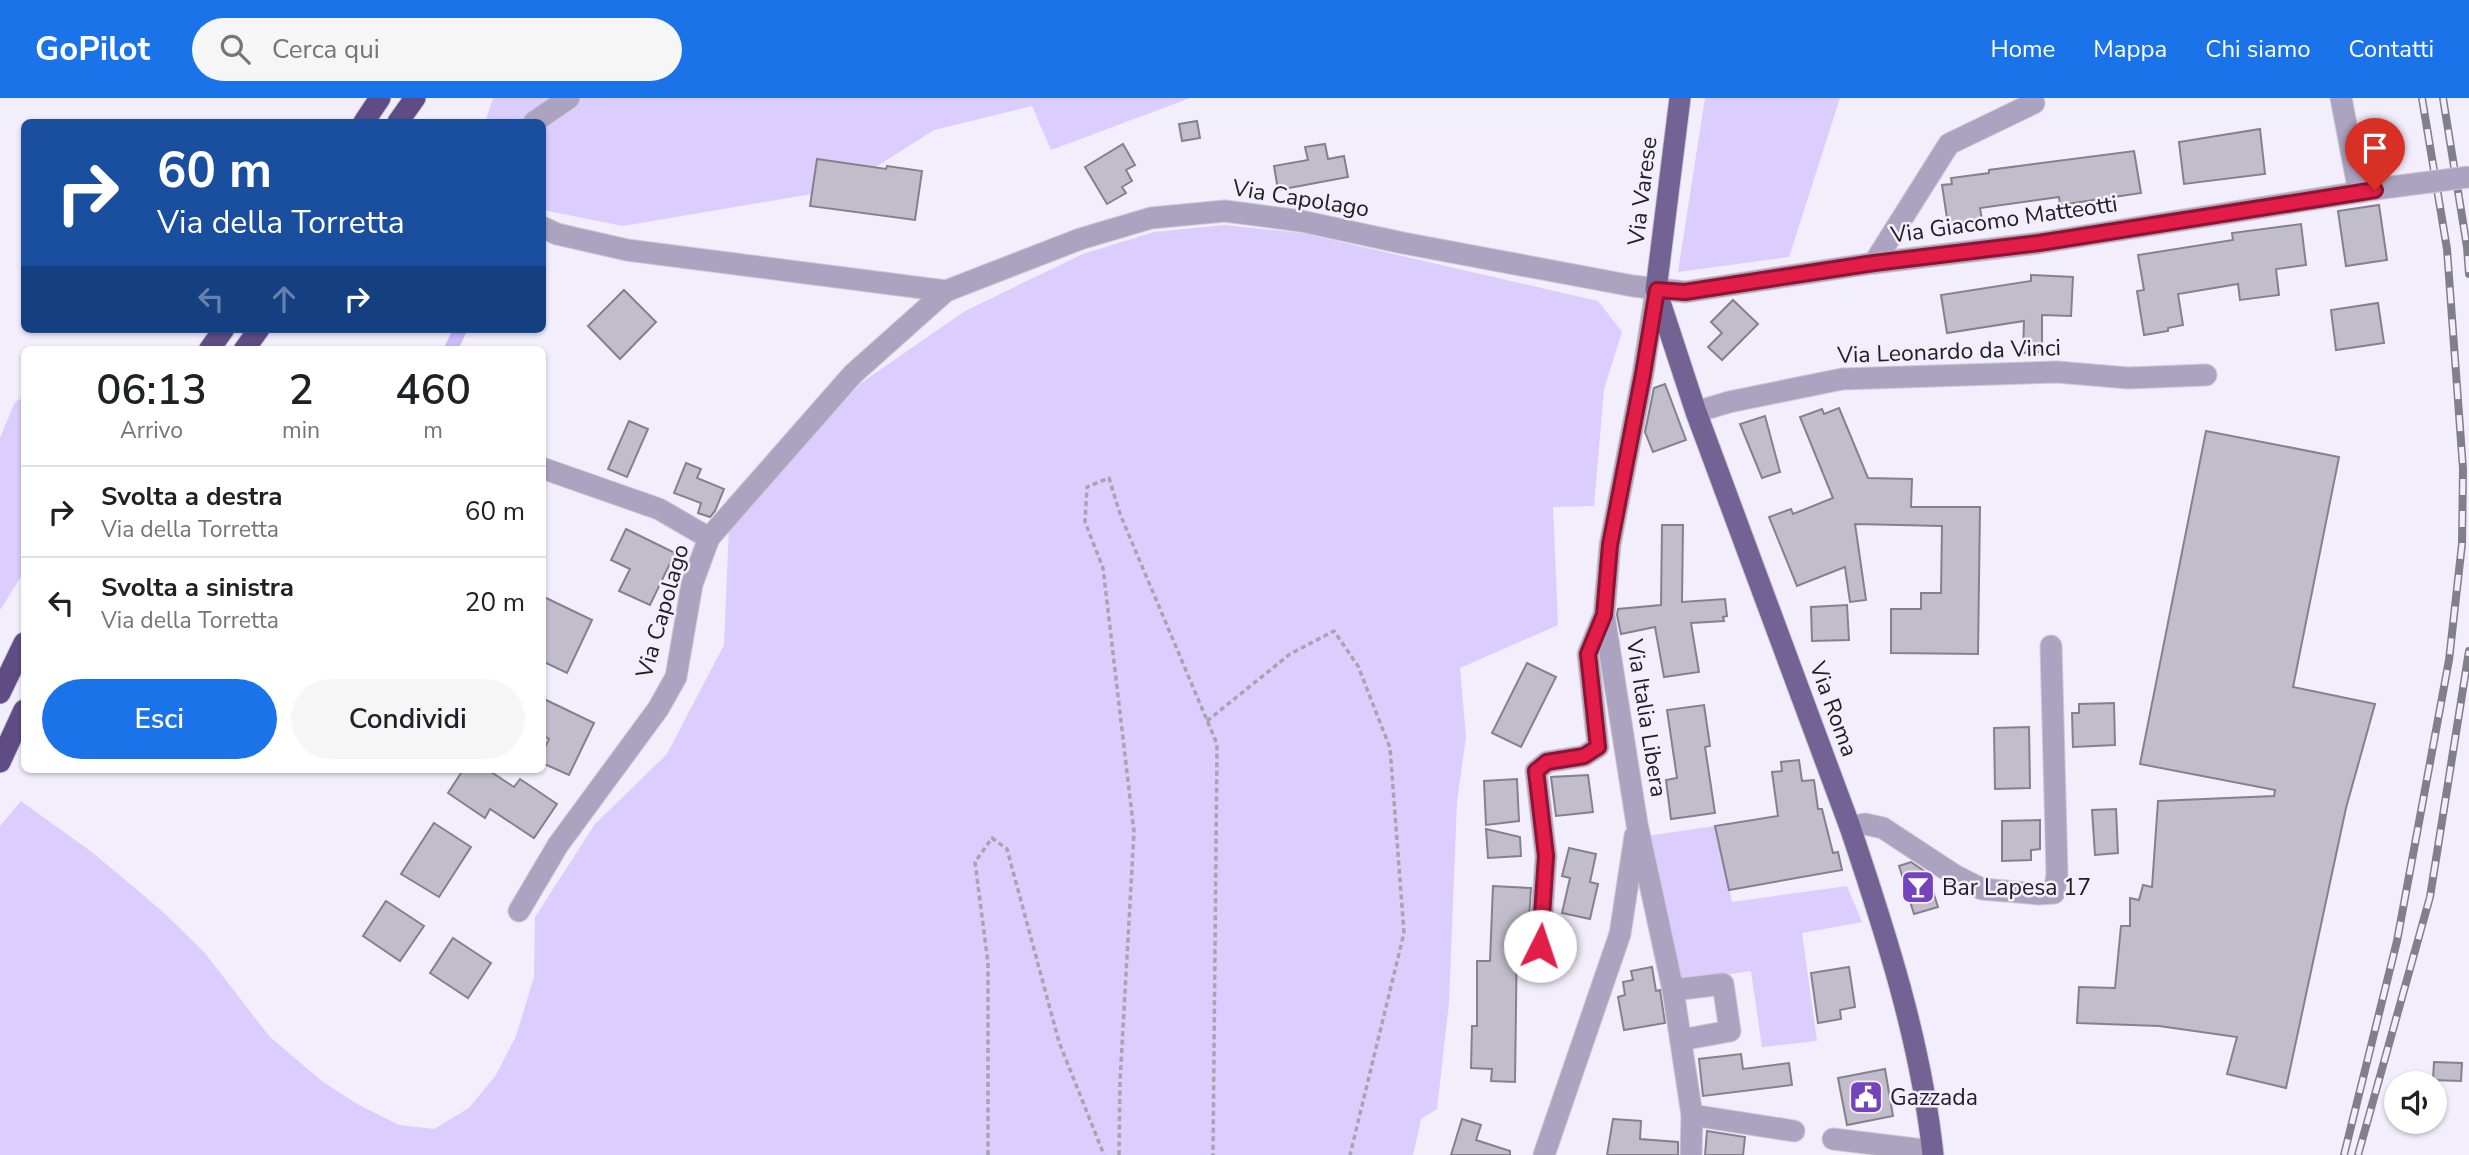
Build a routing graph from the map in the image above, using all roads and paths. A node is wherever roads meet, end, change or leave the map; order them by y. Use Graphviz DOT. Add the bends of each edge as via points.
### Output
graph roads {
  1 [pos="380,98"];
  2 [pos="415,98"];
  3 [pos="569,98"];
  4 [pos="1680,98"];
  5 [pos="2341,98"];
  6 [pos="2035,103"];
  7 [pos="366,119"];
  8 [pos="400,119"];
  9 [pos="538,119"];
  10 [pos="2469,177"];
  11 [pos="2359,191"];
  12 [pos="546,228"];
  13 [pos="1874,263"];
  14 [pos="1657,290"];
  15 [pos="946,291"];
  16 [pos="2206,375"];
  17 [pos="1696,412"];
  18 [pos="546,469"];
  19 [pos="709,538"];
  20 [pos="1604,615"];
  21 [pos="2051,646"];
  22 [pos="21,649"];
  23 [pos="0,694"];
  24 [pos="21,716"];
  25 [pos="1208,721"];
  26 [pos="0,762"];
  27 [pos="1637,824"];
  28 [pos="1850,827"];
  29 [pos="519,911"];
  30 [pos="1540,946"];
  31 [pos="1673,990"];
  32 [pos="1681,1040"];
  33 [pos="1692,1115"];
  34 [pos="1794,1131"];
  35 [pos="1833,1139"];
  36 [pos="1933,1153"];
  37 [pos="988,1155"];
  38 [pos="1104,1155"];
  39 [pos="1119,1155"];
  40 [pos="1213,1155"];
  41 [pos="1350,1155"];
  42 [pos="1544,1155"];
  43 [pos="1691,1155"];
  1 -- 7 [label="highway"];
  2 -- 8 [label="highway"];
  3 -- 9 [label="street"];
  4 -- 14 [label="main road, Via Varese"];
  5 -- 11 [label="street"];
  6 -- 13 [label="street" via="1949,144"];
  10 -- 11 [label="street, Via Giacomo Matteotti, bridge"];
  11 -- 13 [label="street, Via Giacomo Matteotti" via="2039,243"];
  12 -- 15 [label="street, Via Capolago" via="627,250"];
  13 -- 14 [label="street, Via Giacomo Matteotti" via="1685,292"];
  14 -- 15 [label="street, Via Capolago" via="1301,220 1225,211 1151,218 1080,239"];
  14 -- 17 [label="main road, Via Roma"];
  14 -- 20 [label="street, Via Italia Libera" via="1610,545"];
  15 -- 19 [label="street, Via Capolago" via="853,374"];
  16 -- 17 [label="street, Via Leonardo da Vinci" via="2128,378 2057,372 1842,379"];
  17 -- 28 [label="main road, Via Roma"];
  18 -- 19 [label="street" via="659,509"];
  19 -- 29 [label="street, Via Capolago" via="692,584 676,677 658,709 558,845"];
  20 -- 27 [label="street, Via Italia Libera"];
  20 -- 30 [label="street" via="1588,654 1598,747 1584,756 1547,762 1536,771 1546,856"];
  21 -- 28 [label="street" via="2054,893 1982,889 1883,828"];
  22 -- 23 [label="highway"];
  24 -- 26 [label="highway"];
  25 -- 39 [label="path" via="1109,478 1087,487 1085,522 1103,568 1134,832"];
  25 -- 40 [label="path" via="1217,744"];
  25 -- 41 [label="path" via="1290,654 1334,631 1358,666 1390,748 1404,933"];
  27 -- 31 [label="street, Via Italia Libera"];
  27 -- 42 [label="street" via="1619,934"];
  28 -- 36 [label="main road, Via Roma" via="1918,1056"];
  31 -- 32 [label="street, Via Italia Libera"];
  31 -- 32 [label="street" via="1723,984 1730,1031"];
  32 -- 33 [label="street, Via Italia Libera"];
  33 -- 34 [label="street"];
  33 -- 43 [label="street, Via Italia Libera"];
  35 -- 36 [label="street"];
  37 -- 38 [label="path" via="988,963 975,862 992,838 1007,849 1059,1042"];
}
